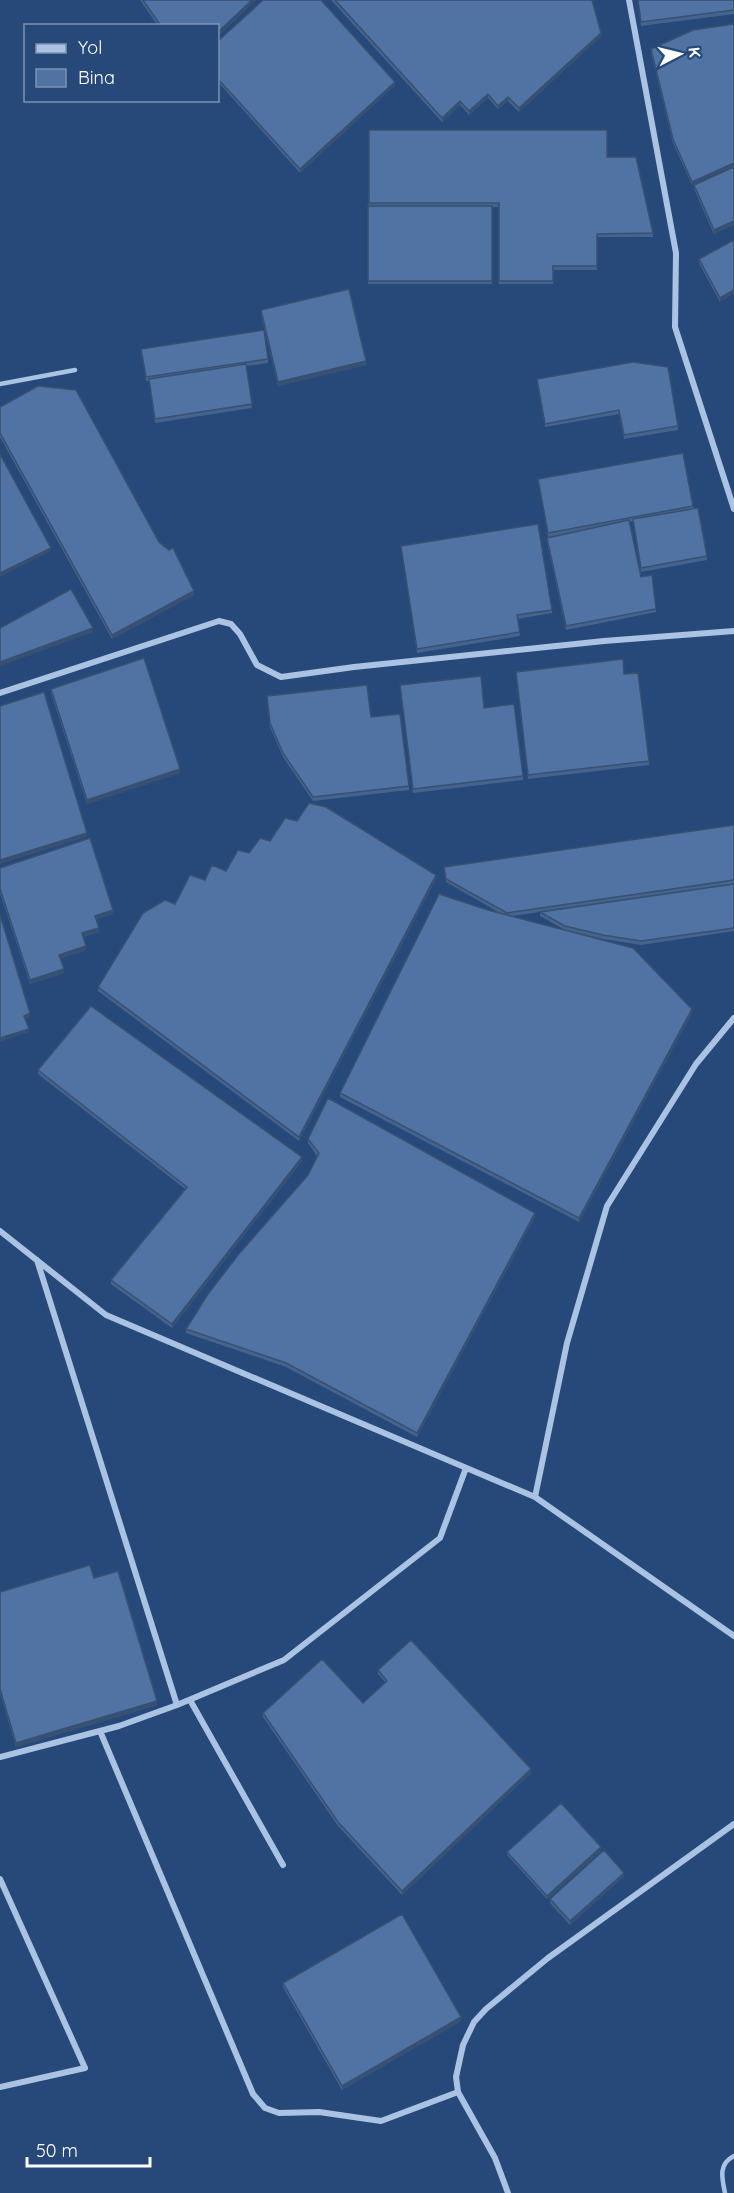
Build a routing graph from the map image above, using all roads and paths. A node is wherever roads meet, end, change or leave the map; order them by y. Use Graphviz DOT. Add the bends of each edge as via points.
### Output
graph roads {
  1 [pos="629,0"];
  2 [pos="75,370"];
  3 [pos="0,384"];
  4 [pos="734,509"];
  5 [pos="734,631"];
  6 [pos="0,693"];
  7 [pos="734,1018"];
  8 [pos="0,1231"];
  9 [pos="36,1260"];
  10 [pos="466,1468"];
  11 [pos="535,1497"];
  12 [pos="734,1636"];
  13 [pos="190,1700"];
  14 [pos="177,1706"];
  15 [pos="100,1731"];
  16 [pos="0,1757"];
  17 [pos="734,1824"];
  18 [pos="283,1865"];
  19 [pos="0,1879"];
  20 [pos="0,2087"];
  21 [pos="458,2092"];
  22 [pos="734,2156"];
  23 [pos="508,2193"];
  24 [pos="725,2193"];
  1 -- 4 [label="street" via="676,253 675,327"];
  2 -- 3 [label="lane"];
  5 -- 6 [label="street" via="604,641 281,677 256,665 240,634 231,624 219,621"];
  7 -- 11 [label="street" via="696,1064 607,1206 567,1343"];
  8 -- 9 [label="street"];
  9 -- 10 [label="street" via="106,1315"];
  9 -- 14 [label="street"];
  10 -- 11 [label="street"];
  10 -- 13 [label="street" via="440,1538 284,1660"];
  11 -- 12 [label="street"];
  13 -- 14 [label="street"];
  13 -- 18 [label="street"];
  14 -- 15 [label="street"];
  15 -- 16 [label="street"];
  15 -- 21 [label="street" via="259,2102 279,2113 319,2112 381,2121"];
  17 -- 21 [label="street" via="548,1958 486,2009 474,2022 463,2045 456,2077"];
  19 -- 20 [label="street" via="86,2068"];
  21 -- 23 [label="street" via="495,2158"];
  22 -- 24 [label="lane" via="723,2167"];
}
